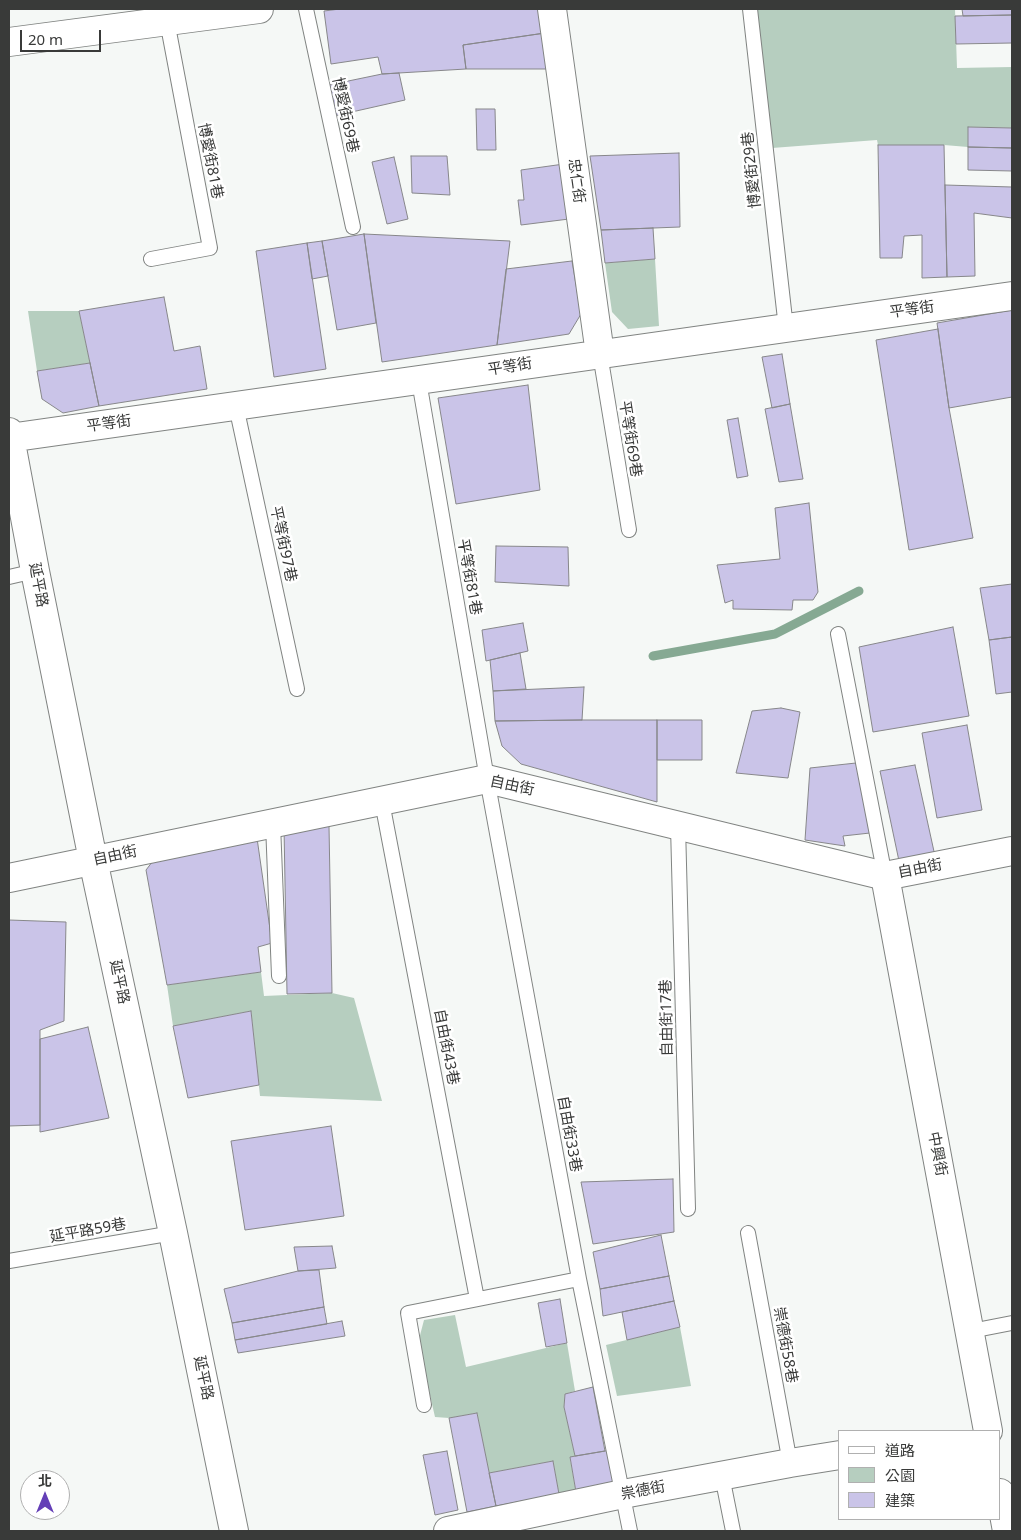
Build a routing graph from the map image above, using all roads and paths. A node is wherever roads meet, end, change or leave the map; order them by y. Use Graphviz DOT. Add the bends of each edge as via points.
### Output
graph roads {
  1 [pos="259,9"];
  2 [pos="306,9"];
  3 [pos="552,9"];
  4 [pos="750,9"];
  5 [pos="155,18"];
  6 [pos="9,42"];
  7 [pos="353,227"];
  8 [pos="151,259"];
  9 [pos="1012,296"];
  10 [pos="786,328"];
  11 [pos="600,354"];
  12 [pos="419,381"];
  13 [pos="236,406"];
  14 [pos="9,436"];
  15 [pos="629,530"];
  16 [pos="22,574"];
  17 [pos="838,634"];
  18 [pos="297,689"];
  19 [pos="487,779"];
  20 [pos="382,802"];
  21 [pos="273,824"];
  22 [pos="678,826"];
  23 [pos="1012,851"];
  24 [pos="93,860"];
  25 [pos="885,876"];
  26 [pos="9,878"];
  27 [pos="279,976"];
  28 [pos="688,1209"];
  29 [pos="173,1233"];
  30 [pos="748,1233"];
  31 [pos="9,1261"];
  32 [pos="579,1279"];
  33 [pos="477,1299"];
  34 [pos="1012,1323"];
  35 [pos="971,1331"];
  36 [pos="424,1405"];
  37 [pos="988,1430"];
  38 [pos="838,1455"];
  39 [pos="790,1463"];
  40 [pos="722,1476"];
  41 [pos="623,1494"];
  42 [pos="1001,1498"];
  43 [pos="234,1531"];
  44 [pos="448,1531"];
  45 [pos="630,1531"];
  46 [pos="733,1531"];
  47 [pos="1007,1531"];
  1 -- 5 [label="street"];
  2 -- 7 [label="lane, 博愛街69巷"];
  3 -- 11 [label="street, 忠仁街"];
  4 -- 10 [label="lane, 博愛街29巷"];
  5 -- 6 [label="street"];
  5 -- 8 [label="lane, 博愛街81巷" via="210,248"];
  9 -- 10 [label="street, 平等街"];
  10 -- 11 [label="street, 平等街"];
  11 -- 12 [label="street, 平等街"];
  11 -- 15 [label="lane, 平等街69巷"];
  12 -- 13 [label="street, 平等街"];
  12 -- 19 [label="lane, 平等街81巷"];
  13 -- 14 [label="street, 平等街"];
  13 -- 18 [label="lane, 平等街97巷"];
  14 -- 16 [label="street, 延平路"];
  16 -- 24 [label="street, 延平路"];
  17 -- 25 [label="lane"];
  19 -- 20 [label="street, 自由街"];
  19 -- 22 [label="street, 自由街"];
  19 -- 32 [label="lane, 自由街33巷"];
  20 -- 21 [label="street, 自由街"];
  20 -- 33 [label="lane, 自由街43巷"];
  21 -- 24 [label="street, 自由街"];
  21 -- 27 [label="lane"];
  22 -- 25 [label="street, 自由街"];
  22 -- 28 [label="lane, 自由街17巷"];
  23 -- 25 [label="street, 自由街"];
  24 -- 26 [label="street, 自由街"];
  24 -- 29 [label="street, 延平路"];
  25 -- 35 [label="street, 中興街"];
  29 -- 31 [label="lane, 延平路59巷"];
  29 -- 43 [label="street, 延平路"];
  30 -- 39 [label="lane, 崇德街58巷"];
  32 -- 33 [label="lane"];
  32 -- 41 [label="lane, 自由街33巷"];
  33 -- 36 [label="lane" via="408,1313"];
  34 -- 35 [label="lane"];
  35 -- 37 [label="street, 中興街"];
  38 -- 39 [label="street, 祟德街"];
  39 -- 40 [label="street, 祟德街"];
  40 -- 41 [label="street, 祟德街"];
  40 -- 46 [label="lane"];
  41 -- 44 [label="street, 祟德街"];
  41 -- 45 [label="lane, 自由街33巷"];
  42 -- 47 [label="street"];
}
